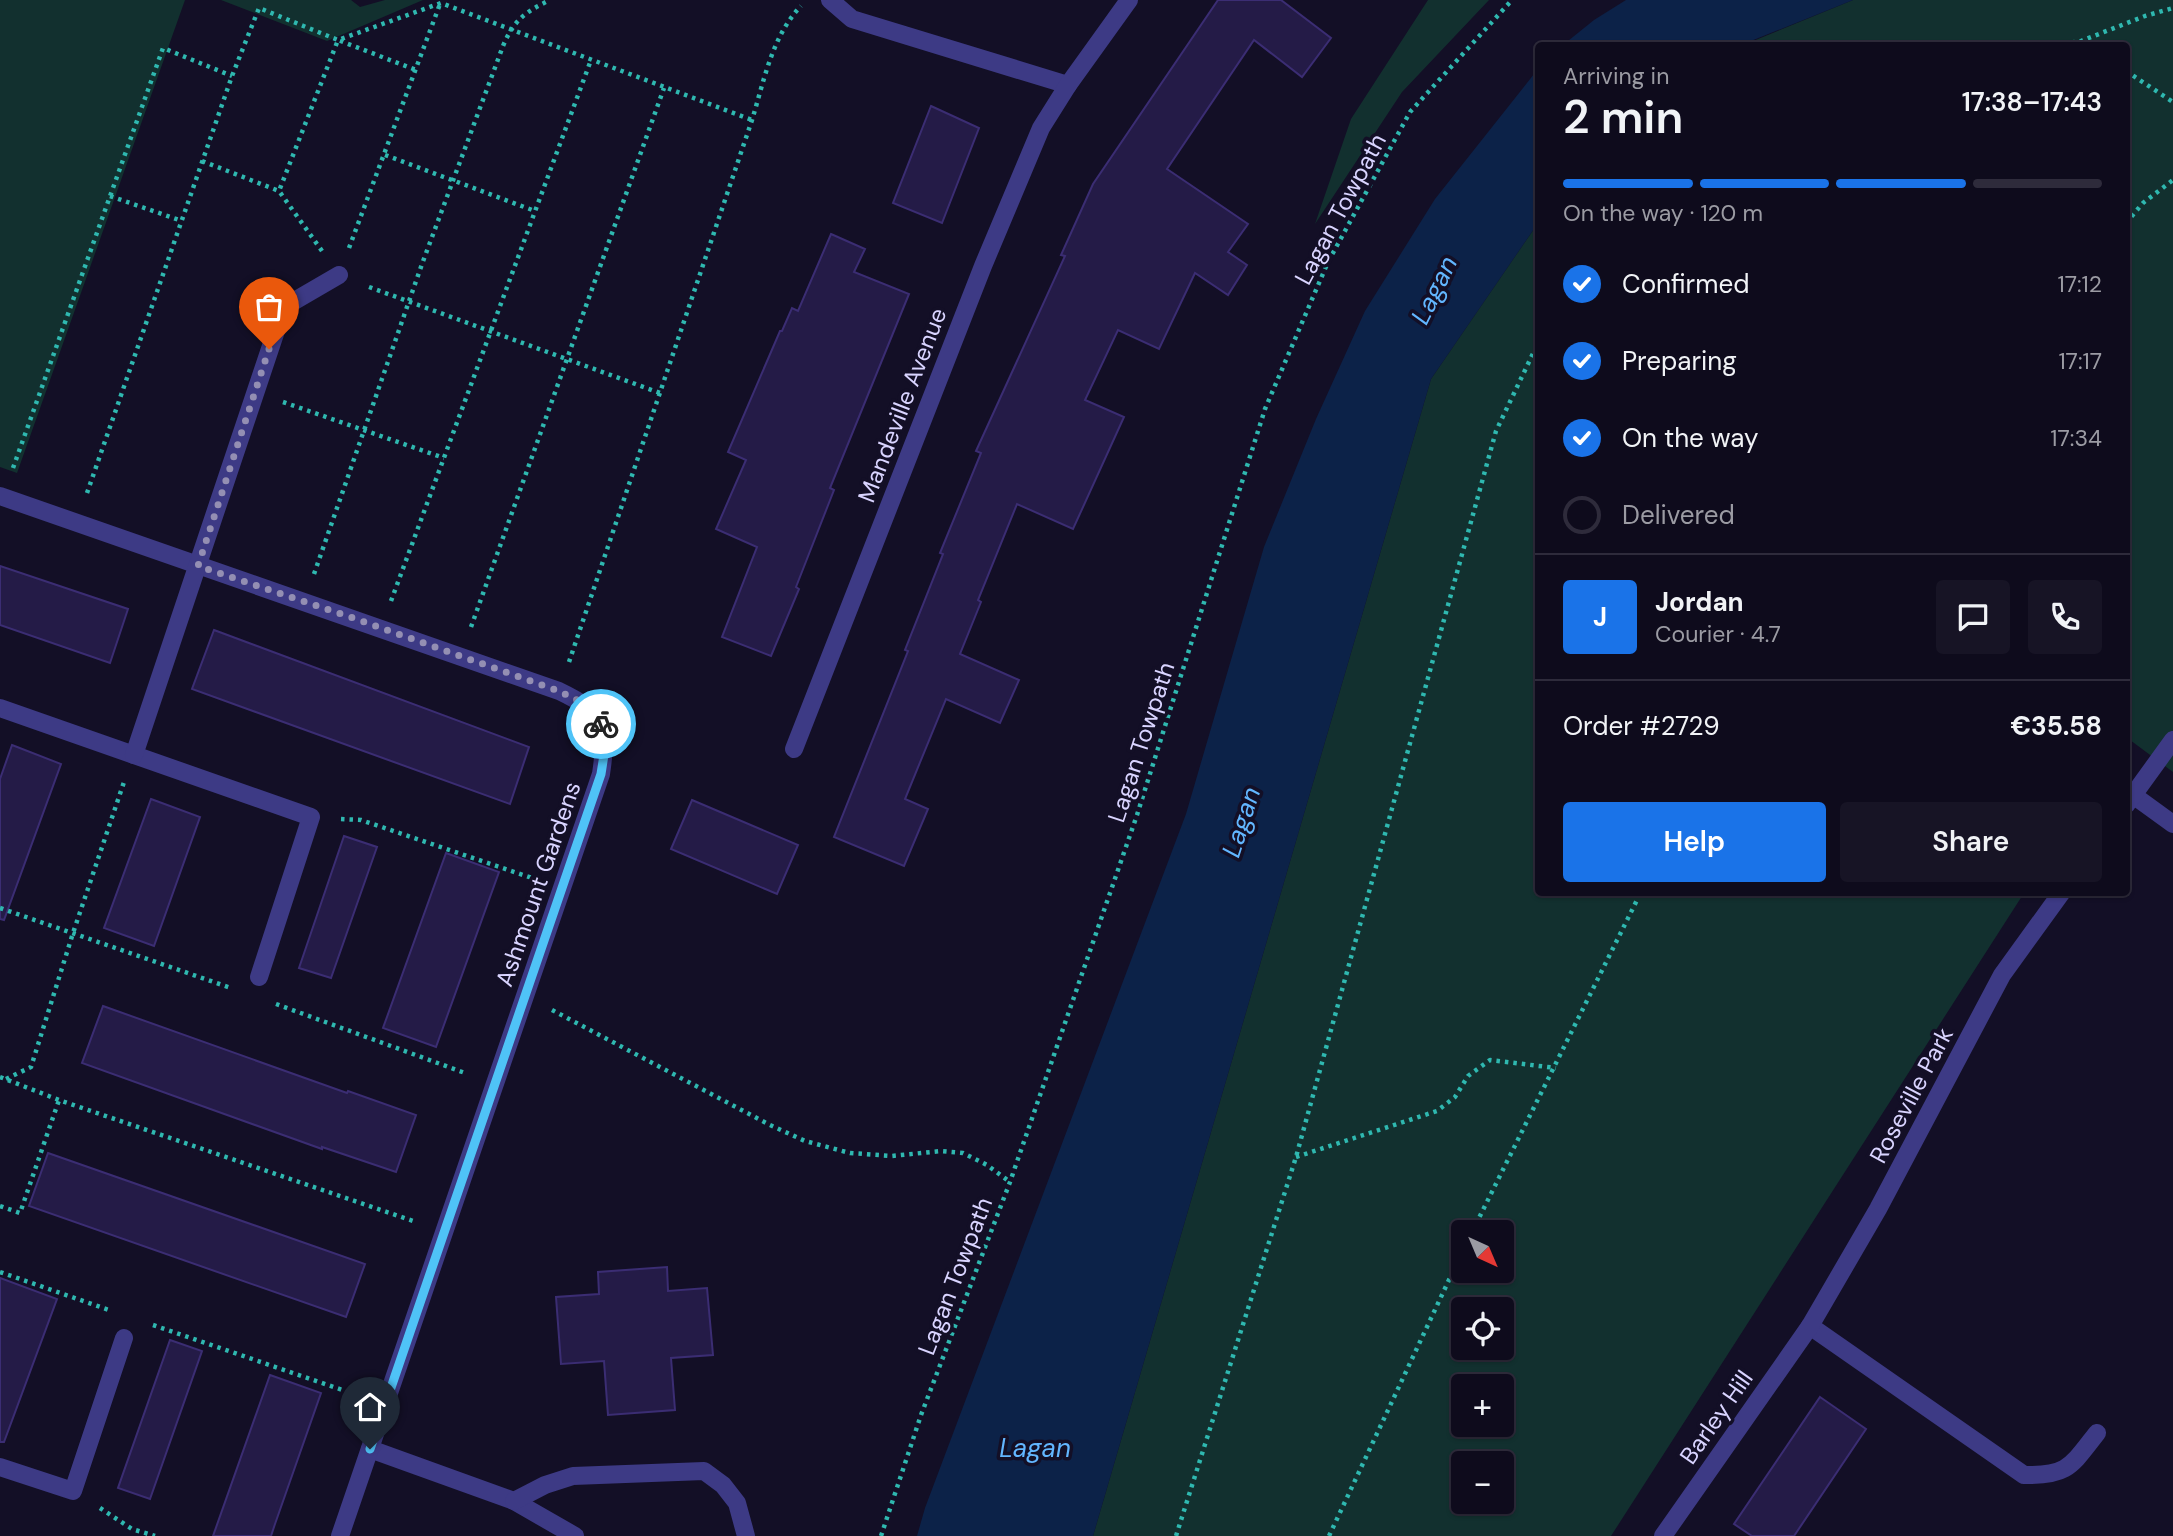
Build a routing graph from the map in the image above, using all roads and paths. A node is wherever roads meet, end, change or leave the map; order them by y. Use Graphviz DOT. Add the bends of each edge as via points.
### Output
graph roads {
  1 [pos="550,0"];
  2 [pos="807,0"];
  3 [pos="830,0"];
  4 [pos="1129,0"];
  5 [pos="1511,0"];
  6 [pos="441,3"];
  7 [pos="2173,8"];
  8 [pos="510,30"];
  9 [pos="338,40"];
  10 [pos="2081,41"];
  11 [pos="2074,42"];
  12 [pos="591,60"];
  13 [pos="416,70"];
  14 [pos="2130,74"];
  15 [pos="232,76"];
  16 [pos="1068,85"];
  17 [pos="664,88"];
  18 [pos="2173,102"];
  19 [pos="752,120"];
  20 [pos="385,155"];
  21 [pos="202,161"];
  22 [pos="452,180"];
  23 [pos="2173,180"];
  24 [pos="279,191"];
  25 [pos="110,196"];
  26 [pos="536,211"];
  27 [pos="2130,218"];
  28 [pos="182,221"];
  29 [pos="339,275"];
  30 [pos="409,302"];
  31 [pos="492,331"];
  32 [pos="1535,349"];
  33 [pos="568,358"];
  34 [pos="255,392"];
  35 [pos="660,393"];
  36 [pos="363,430"];
  37 [pos="444,458"];
  38 [pos="2,497"];
  39 [pos="77,522"];
  40 [pos="198,566"];
  41 [pos="305,601"];
  42 [pos="382,628"];
  43 [pos="461,656"];
  44 [pos="559,691"];
  45 [pos="0,708"];
  46 [pos="2173,740"];
  47 [pos="794,749"];
  48 [pos="134,755"];
  49 [pos="2130,800"];
  50 [pos="311,817"];
  51 [pos="2173,824"];
  52 [pos="563,888"];
  53 [pos="1639,896"];
  54 [pos="2059,896"];
  55 [pos="0,908"];
  56 [pos="73,933"];
  57 [pos="259,977"];
  58 [pos="241,992"];
  59 [pos="526,996"];
  60 [pos="267,1001"];
  61 [pos="1556,1068"];
  62 [pos="3,1078"];
  63 [pos="496,1084"];
  64 [pos="59,1100"];
  65 [pos="1296,1157"];
  66 [pos="1010,1182"];
  67 [pos="0,1206"];
  68 [pos="1478,1220"];
  69 [pos="444,1232"];
  70 [pos="0,1272"];
  71 [pos="1451,1276"];
  72 [pos="117,1313"];
  73 [pos="143,1322"];
  74 [pos="1810,1326"];
  75 [pos="124,1338"];
  76 [pos="384,1404"];
  77 [pos="2097,1433"];
  78 [pos="370,1449"];
  79 [pos="0,1467"];
  80 [pos="73,1491"];
  81 [pos="514,1501"];
  82 [pos="155,1536"];
  83 [pos="340,1536"];
  84 [pos="575,1536"];
  85 [pos="746,1536"];
  86 [pos="881,1536"];
  87 [pos="1176,1536"];
  88 [pos="1329,1536"];
  89 [pos="1663,1536"];
  1 -- 8 [label="path" via="525,12"];
  2 -- 19 [label="path" via="776,43"];
  3 -- 16 [label="street" via="852,19"];
  4 -- 16 [label="street, Mandeville Avenue"];
  5 -- 66 [label="path, Lagan Towpath" via="1410,112 1328,262 1270,397 1137,815"];
  6 -- 8 [label="path"];
  6 -- 9 [label="path"];
  6 -- 13 [label="path"];
  7 -- 10 [label="path"];
  8 -- 12 [label="path"];
  8 -- 22 [label="path"];
  9 -- 13 [label="path"];
  9 -- 15 [label="path" via="259,8"];
  9 -- 24 [label="path"];
  10 -- 11 [label="path"];
  12 -- 17 [label="path"];
  12 -- 26 [label="path"];
  13 -- 20 [label="path"];
  14 -- 18 [label="path"];
  15 -- 21 [label="path"];
  15 -- 25 [label="path" via="163,48"];
  16 -- 47 [label="street, Mandeville Avenue" via="1041,128 983,266"];
  17 -- 19 [label="path"];
  17 -- 33 [label="path"];
  19 -- 35 [label="path"];
  20 -- 22 [label="path"];
  20 -- 29 [label="path"];
  21 -- 24 [label="path"];
  21 -- 28 [label="path"];
  22 -- 26 [label="path"];
  22 -- 30 [label="path"];
  23 -- 27 [label="path"];
  24 -- 29 [label="path"];
  25 -- 28 [label="path"];
  25 -- 38 [label="path"];
  26 -- 31 [label="path"];
  28 -- 39 [label="path"];
  29 -- 30 [label="path"];
  29 -- 34 [label="street" via="284,307"];
  30 -- 31 [label="path"];
  30 -- 36 [label="path"];
  31 -- 33 [label="path"];
  31 -- 37 [label="path"];
  32 -- 65 [label="path" via="1496,431"];
  33 -- 35 [label="path"];
  33 -- 43 [label="path"];
  34 -- 36 [label="path"];
  34 -- 40 [label="street"];
  35 -- 44 [label="path"];
  36 -- 37 [label="path"];
  36 -- 41 [label="path"];
  37 -- 42 [label="path"];
  38 -- 39 [label="street, Ashmount Gardens"];
  39 -- 40 [label="street, Ashmount Gardens"];
  40 -- 41 [label="street, Ashmount Gardens"];
  40 -- 48 [label="street"];
  41 -- 42 [label="street, Ashmount Gardens"];
  42 -- 43 [label="street, Ashmount Gardens"];
  43 -- 44 [label="street, Ashmount Gardens"];
  44 -- 52 [label="street, Ashmount Gardens" via="583,703 600,721 606,742 601,774"];
  45 -- 48 [label="street"];
  46 -- 49 [label="street"];
  48 -- 50 [label="street"];
  48 -- 56 [label="path"];
  49 -- 51 [label="street"];
  50 -- 52 [label="path" via="361,820"];
  50 -- 57 [label="street"];
  52 -- 59 [label="street, Ashmount Gardens"];
  53 -- 61 [label="path"];
  54 -- 74 [label="street, Roseville Park" via="2002,975 1878,1209"];
  55 -- 56 [label="path"];
  56 -- 58 [label="path"];
  56 -- 62 [label="path" via="31,1068"];
  59 -- 63 [label="street, Ashmount Gardens"];
  59 -- 66 [label="path" via="804,1141 860,1154 963,1153"];
  60 -- 63 [label="path"];
  61 -- 65 [label="path" via="1490,1060 1468,1076 1455,1097 1437,1111"];
  61 -- 68 [label="path"];
  62 -- 64 [label="path"];
  63 -- 69 [label="street, Ashmount Gardens"];
  64 -- 67 [label="path" via="20,1213"];
  64 -- 69 [label="path"];
  65 -- 87 [label="path"];
  66 -- 86 [label="path, Lagan Towpath" via="921,1415"];
  69 -- 76 [label="street, Ashmount Gardens"];
  70 -- 72 [label="path"];
  71 -- 88 [label="path"];
  73 -- 76 [label="path"];
  74 -- 77 [label="street" via="2024,1475 2049,1476 2071,1466"];
  74 -- 89 [label="street, Barley Hill"];
  75 -- 80 [label="street"];
  76 -- 78 [label="street, Ashmount Gardens"];
  78 -- 81 [label="street"];
  78 -- 83 [label="street, Ashmount Gardens"];
  79 -- 80 [label="street"];
  80 -- 82 [label="path" via="132,1528"];
  81 -- 84 [label="street"];
  81 -- 85 [label="street" via="573,1476 704,1471 737,1503"];
}
